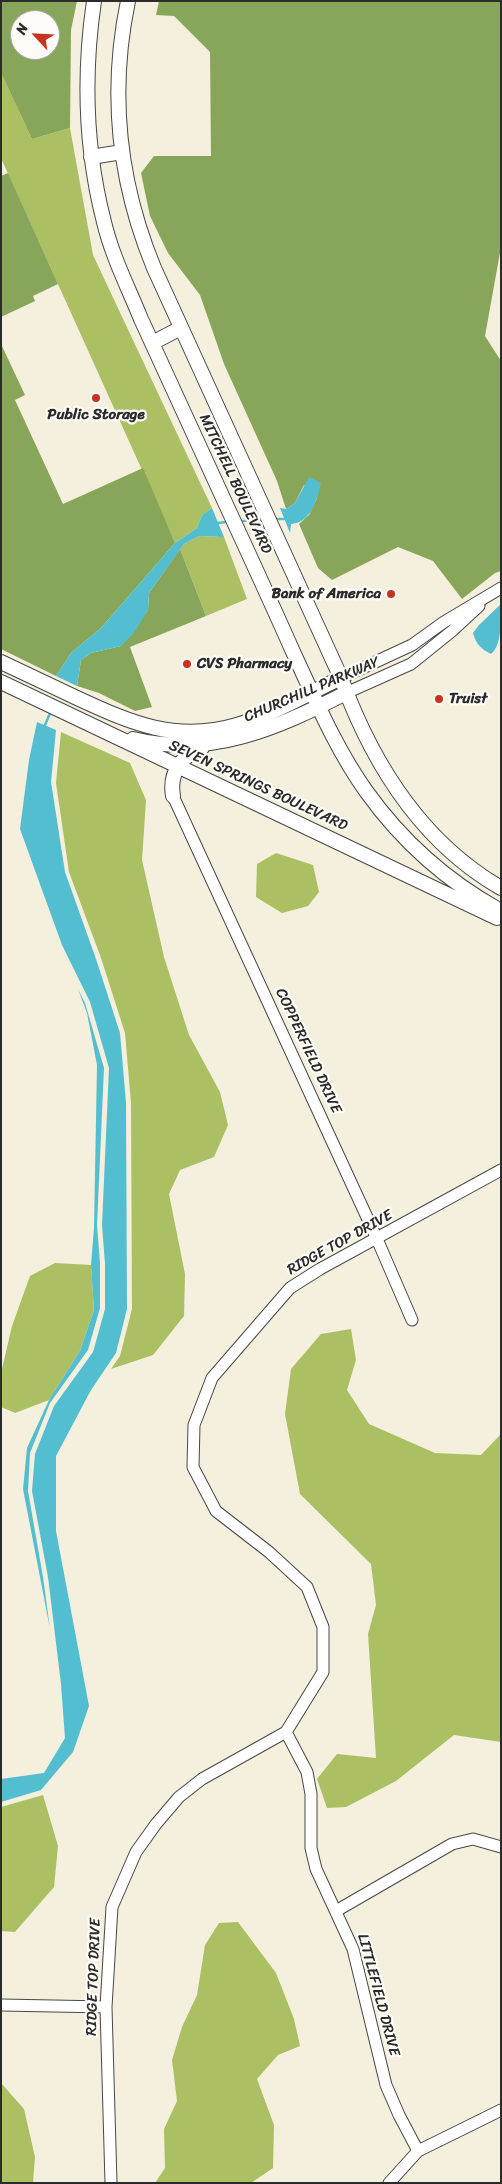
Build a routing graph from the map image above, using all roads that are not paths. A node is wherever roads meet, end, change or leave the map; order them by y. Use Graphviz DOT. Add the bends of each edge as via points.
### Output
graph roads {
  1 [pos="94,1"];
  2 [pos="128,1"];
  3 [pos="122,152"];
  4 [pos="91,157"];
  5 [pos="182,328"];
  6 [pos="152,342"];
  7 [pos="498,589"];
  8 [pos="1,662"];
  9 [pos="341,678"];
  10 [pos="1,682"];
  11 [pos="312,691"];
  12 [pos="346,693"];
  13 [pos="319,707"];
  14 [pos="113,734"];
  15 [pos="208,745"];
  16 [pos="149,753"];
  17 [pos="178,767"];
  18 [pos="173,796"];
  19 [pos="501,888"];
  20 [pos="501,911"];
  21 [pos="501,919"];
  22 [pos="501,1170"];
  23 [pos="378,1239"];
  24 [pos="412,1320"];
  25 [pos="286,1732"];
  26 [pos="501,1847"];
  27 [pos="336,1911"];
  28 [pos="1,2005"];
  29 [pos="106,2006"];
  30 [pos="501,2110"];
  31 [pos="418,2151"];
  32 [pos="111,2183"];
  33 [pos="389,2183"];
  1 -- 4 [label="main road, MITCHELL BOULEVARD" via="86,80"];
  2 -- 3 [label="main road, MITCHELL BOULEVARD" via="118,86"];
  3 -- 4 [label="main road"];
  3 -- 5 [label="main road, MITCHELL BOULEVARD" via="140,233"];
  4 -- 6 [label="main road, MITCHELL BOULEVARD" via="104,225 117,264"];
  5 -- 6 [label="main road"];
  5 -- 9 [label="main road, MITCHELL BOULEVARD"];
  6 -- 11 [label="main road, MITCHELL BOULEVARD"];
  7 -- 9 [label="street, CHURCHILL PARKWAY" via="412,645"];
  7 -- 12 [label="street, CHURCHILL PARKWAY" via="411,664"];
  8 -- 11 [label="main road, SEVEN SPRINGS BOULEVARD" via="119,717 170,731 218,730 276,710"];
  9 -- 11 [label="main road, CHURCHILL PARKWAY"];
  9 -- 12 [label="main road, MITCHELL BOULEVARD"];
  10 -- 14 [label="main road, SEVEN SPRINGS BOULEVARD"];
  11 -- 13 [label="main road, MITCHELL BOULEVARD"];
  12 -- 13 [label="main road, CHURCHILL PARKWAY"];
  12 -- 19 [label="main road" via="365,736 408,806 430,833 459,860"];
  13 -- 15 [label="main road, CHURCHILL PARKWAY" via="252,734"];
  13 -- 20 [label="main road, MITCHELL BOULEVARD" via="351,769 392,823 439,868"];
  14 -- 15 [label="main road, CHURCHILL PARKWAY" via="169,745"];
  14 -- 16 [label="main road, SEVEN SPRINGS BOULEVARD"];
  15 -- 17 [label="main road" via="191,752"];
  16 -- 17 [label="main road, SEVEN SPRINGS BOULEVARD"];
  16 -- 18 [label="main road"];
  17 -- 18 [label="main road" via="171,782"];
  17 -- 21 [label="main road, SEVEN SPRINGS BOULEVARD"];
  18 -- 23 [label="street, COPPERFIELD DRIVE"];
  22 -- 23 [label="street, RIDGE TOP DRIVE"];
  23 -- 24 [label="street, COPPERFIELD DRIVE"];
  23 -- 25 [label="street, RIDGE TOP DRIVE" via="290,1288 212,1378 194,1425 193,1467 216,1511 269,1552 307,1587 323,1627 323,1672"];
  25 -- 27 [label="street, LITTLEFIELD DRIVE" via="307,1772 311,1794 312,1854"];
  25 -- 29 [label="street, RIDGE TOP DRIVE" via="202,1779 178,1797 136,1852 112,1907"];
  26 -- 27 [label="street" via="472,1839 452,1844"];
  27 -- 31 [label="street, LITTLEFIELD DRIVE" via="352,1949 386,2085"];
  28 -- 29 [label="street"];
  29 -- 32 [label="street, RIDGE TOP DRIVE"];
  30 -- 31 [label="street"];
  31 -- 33 [label="street"];
}
